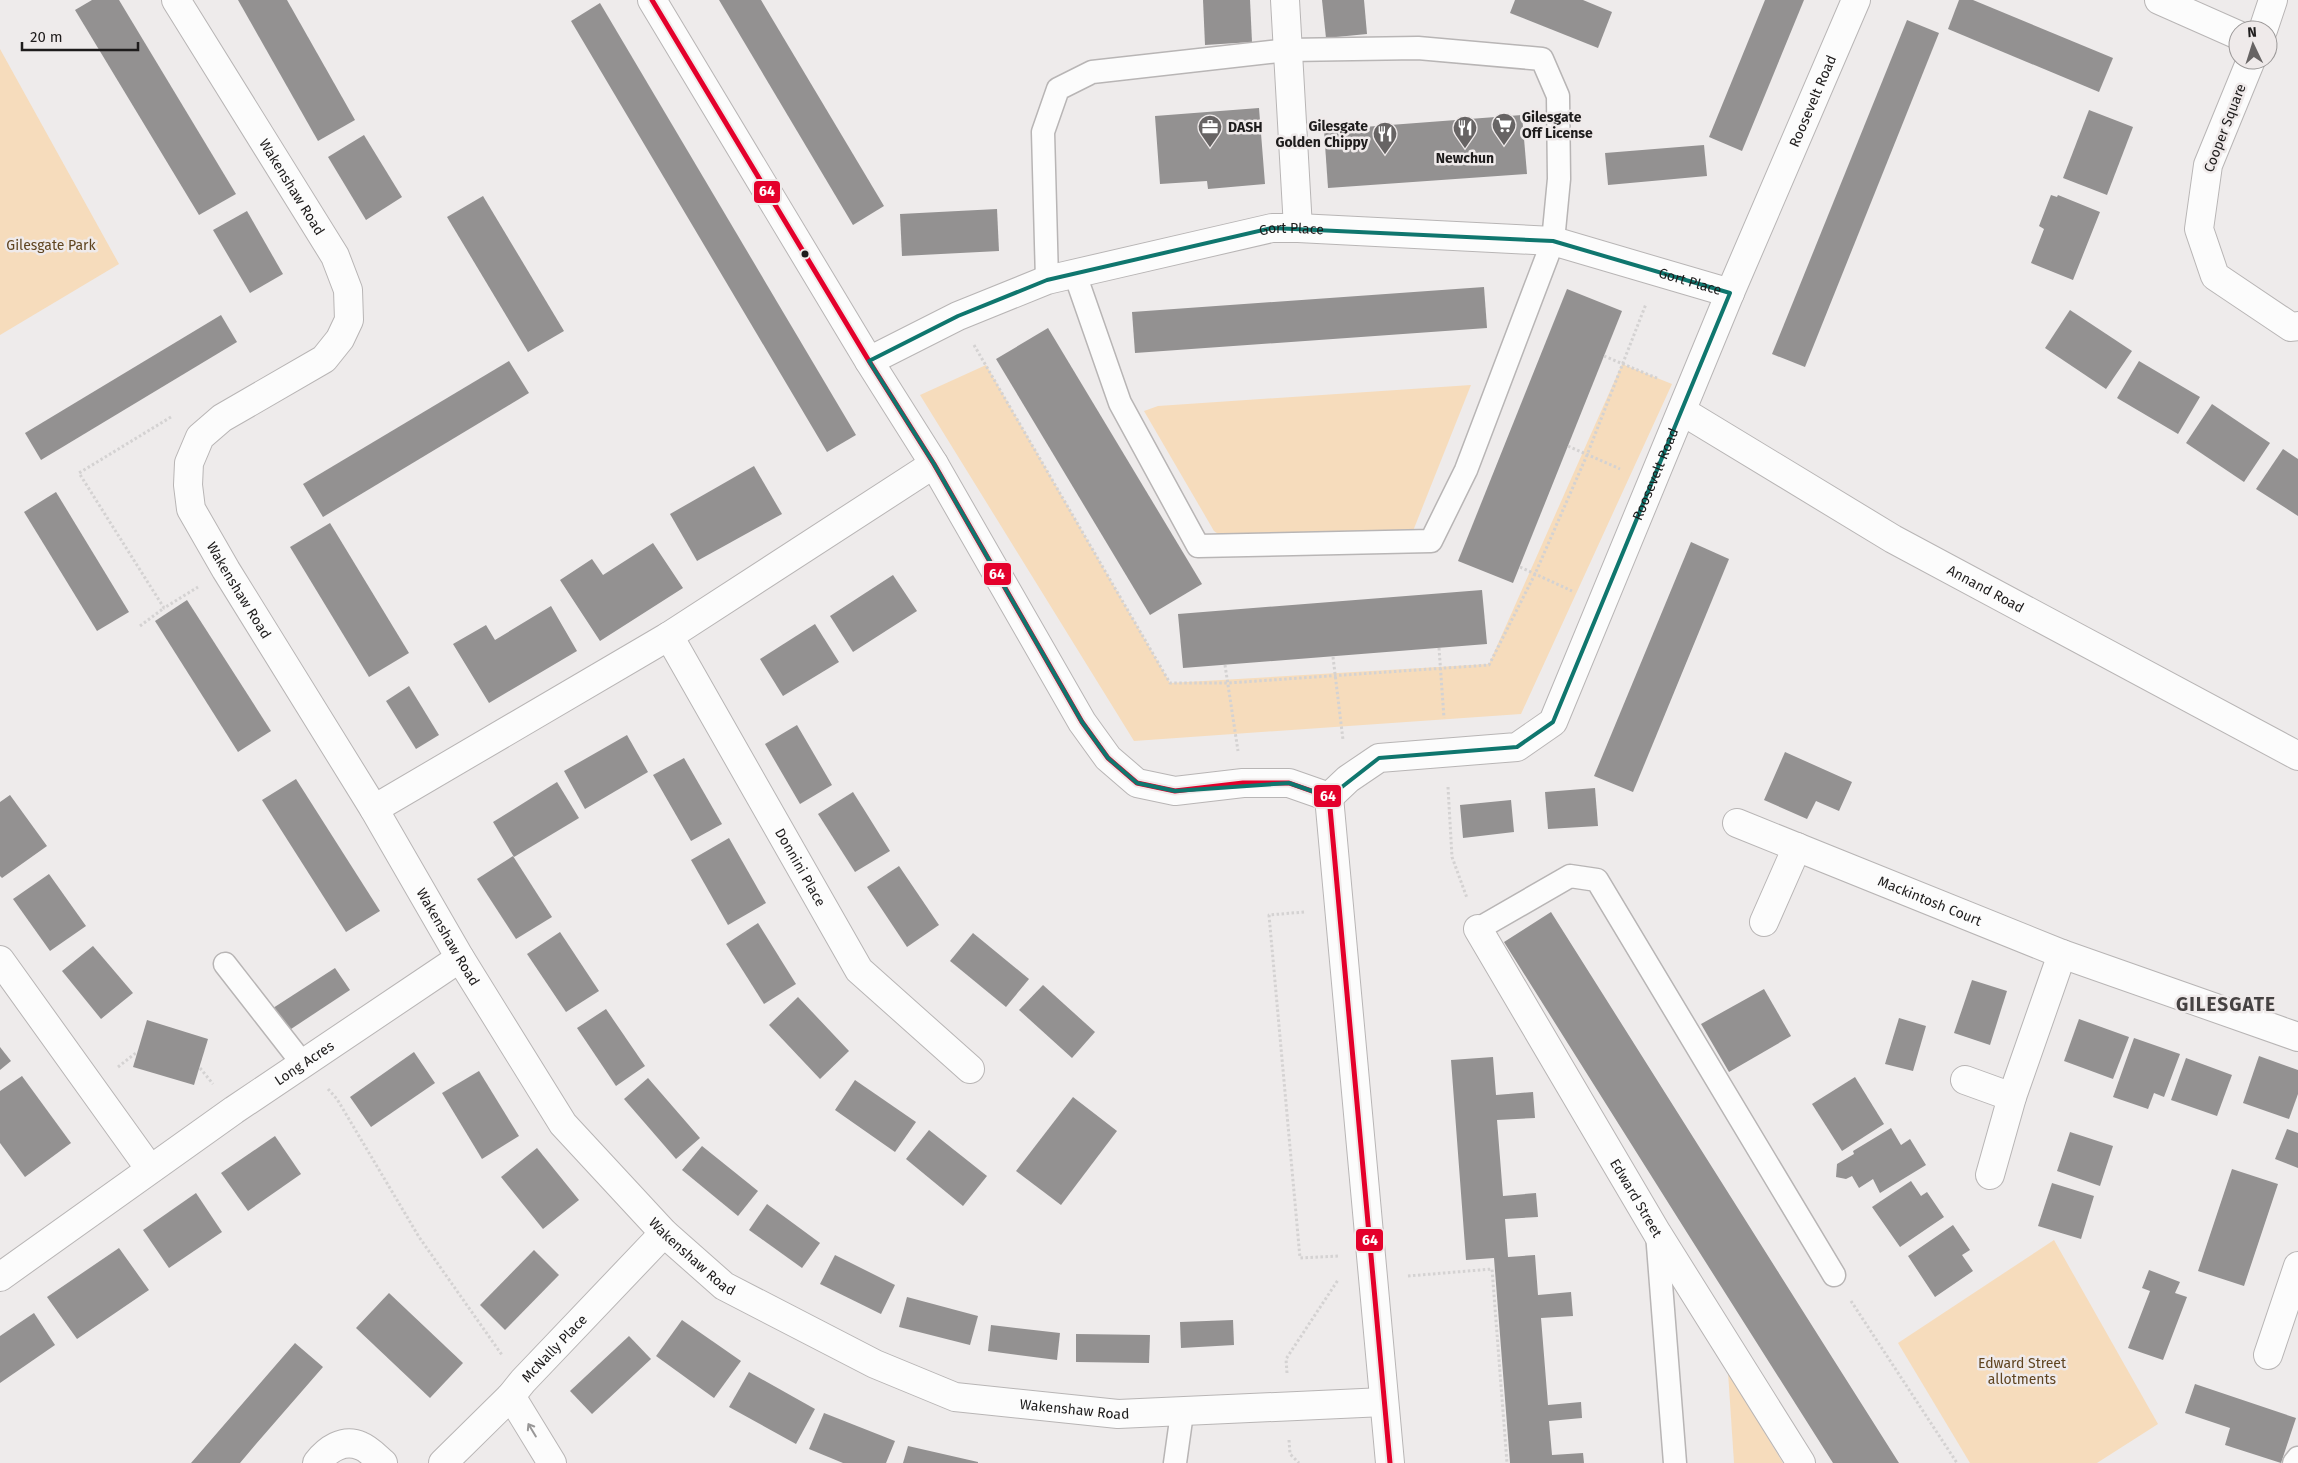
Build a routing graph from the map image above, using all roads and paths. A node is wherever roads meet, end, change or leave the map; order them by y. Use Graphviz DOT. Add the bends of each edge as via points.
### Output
graph roads {
  1 [pos="176,0"];
  2 [pos="652,0"];
  3 [pos="1285,0"];
  4 [pos="1856,0"];
  5 [pos="2159,0"];
  6 [pos="2273,0"];
  7 [pos="2266,20"];
  8 [pos="2228,31"];
  9 [pos="1288,50"];
  10 [pos="2247,70"];
  11 [pos="1298,228"];
  12 [pos="1553,241"];
  13 [pos="1075,274"];
  14 [pos="1047,280"];
  15 [pos="1730,293"];
  16 [pos="2298,326"];
  17 [pos="1604,356"];
  18 [pos="869,361"];
  19 [pos="1686,401"];
  20 [pos="173,416"];
  21 [pos="1568,446"];
  22 [pos="934,464"];
  23 [pos="1651,482"];
  24 [pos="1520,567"];
  25 [pos="226,570"];
  26 [pos="1600,604"];
  27 [pos="164,608"];
  28 [pos="140,626"];
  29 [pos="669,636"];
  30 [pos="1439,648"];
  31 [pos="1333,657"];
  32 [pos="1225,665"];
  33 [pos="1446,752"];
  34 [pos="2298,756"];
  35 [pos="1243,783"];
  36 [pos="1338,788"];
  37 [pos="374,809"];
  38 [pos="1737,823"];
  39 [pos="1797,847"];
  40 [pos="1340,910"];
  41 [pos="1764,922"];
  42 [pos="1478,929"];
  43 [pos="2062,954"];
  44 [pos="460,958"];
  45 [pos="0,960"];
  46 [pos="225,964"];
  47 [pos="2298,1037"];
  48 [pos="303,1064"];
  49 [pos="970,1069"];
  50 [pos="1965,1080"];
  51 [pos="2012,1097"];
  52 [pos="150,1169"];
  53 [pos="1990,1175"];
  54 [pos="664,1233"];
  55 [pos="1657,1233"];
  56 [pos="1366,1262"];
  57 [pos="2298,1266"];
  58 [pos="1834,1275"];
  59 [pos="0,1277"];
  60 [pos="2291,1308"];
  61 [pos="2268,1355"];
  62 [pos="517,1388"];
  63 [pos="1384,1402"];
  64 [pos="1288,1406"];
  65 [pos="1182,1413"];
  66 [pos="2298,1458"];
  67 [pos="317,1463"];
  68 [pos="383,1463"];
  69 [pos="443,1463"];
  70 [pos="552,1463"];
  71 [pos="1174,1463"];
  72 [pos="1299,1463"];
  73 [pos="1390,1463"];
  74 [pos="1507,1463"];
  75 [pos="1675,1463"];
  76 [pos="1800,1463"];
  77 [pos="1957,1463"];
  78 [pos="2294,1463"];
  1 -- 25 [label="street, Wakenshaw Road" via="334,256 348,290 349,320 340,340 324,359 222,418 200,437 189,462 192,509"];
  2 -- 18 [label="street"];
  3 -- 9 [label="street"];
  4 -- 15 [label="street, Roosevelt Road"];
  5 -- 8 [label="street"];
  6 -- 7 [label="street"];
  9 -- 11 [label="street"];
  9 -- 12 [label="lane" via="1418,48 1542,59 1558,96 1559,179"];
  9 -- 14 [label="lane" via="1092,72 1058,90 1043,132"];
  10 -- 16 [label="street, Cooper Square" via="2208,165 2199,229 2215,276 2291,326"];
  11 -- 12 [label="street, Gort Place"];
  11 -- 13 [label="street, Gort Place" via="1272,228"];
  12 -- 13 [label="lane" via="1466,470 1432,540 1198,546 1120,403"];
  12 -- 15 [label="street, Gort Place"];
  13 -- 14 [label="street, Gort Place"];
  14 -- 18 [label="street, Gort Place" via="958,316"];
  15 -- 19 [label="street, Roosevelt Road"];
  17 -- 19 [label="path"];
  18 -- 22 [label="street"];
  19 -- 23 [label="street, Roosevelt Road"];
  19 -- 34 [label="street, Annand Road" via="1892,539"];
  20 -- 27 [label="path" via="80,473"];
  21 -- 23 [label="path"];
  22 -- 29 [label="street"];
  22 -- 35 [label="street" via="1082,722 1108,758 1137,783 1175,791"];
  23 -- 26 [label="street, Roosevelt Road"];
  24 -- 26 [label="path"];
  25 -- 27 [label="path"];
  25 -- 37 [label="street, Wakenshaw Road"];
  26 -- 33 [label="street, Roosevelt Road" via="1553,722 1516,747"];
  27 -- 28 [label="path"];
  29 -- 37 [label="street"];
  29 -- 49 [label="street, Donnini Place" via="859,970"];
  30 -- 33 [label="path"];
  31 -- 36 [label="path"];
  32 -- 35 [label="path"];
  33 -- 36 [label="street, Roosevelt Road" via="1379,758"];
  33 -- 42 [label="path" via="1452,857"];
  35 -- 36 [label="street"];
  36 -- 40 [label="street"];
  37 -- 44 [label="street, Wakenshaw Road"];
  38 -- 39 [label="street, Mackintosh Court"];
  39 -- 41 [label="street"];
  39 -- 43 [label="street, Mackintosh Court"];
  40 -- 56 [label="street"];
  40 -- 56 [label="path" via="1269,915 1300,1258"];
  42 -- 55 [label="street, Edward Street"];
  42 -- 58 [label="lane" via="1570,876 1597,880"];
  43 -- 47 [label="street, Mackintosh Court"];
  43 -- 51 [label="street"];
  44 -- 48 [label="street, Long Acres"];
  44 -- 54 [label="street, Wakenshaw Road" via="563,1124"];
  45 -- 52 [label="street"];
  46 -- 48 [label="lane"];
  48 -- 52 [label="street, Long Acres"];
  48 -- 62 [label="path" via="337,1099 419,1237 494,1346"];
  50 -- 51 [label="street"];
  51 -- 53 [label="street"];
  52 -- 59 [label="street, Long Acres"];
  54 -- 62 [label="street, McNally Place"];
  54 -- 65 [label="street, Wakenshaw Road" via="724,1286 875,1364 955,1397 1118,1414"];
  55 -- 75 [label="lane"];
  55 -- 76 [label="street, Edward Street"];
  56 -- 63 [label="street"];
  56 -- 64 [label="path" via="1286,1359"];
  56 -- 74 [label="path" via="1492,1269"];
  57 -- 60 [label="street"];
  58 -- 77 [label="path"];
  60 -- 61 [label="street"];
  62 -- 69 [label="street, McNally Place"];
  70 -- 62 [label="street, one-way"];
  63 -- 64 [label="street, Wakenshaw Road"];
  63 -- 73 [label="street"];
  64 -- 65 [label="street, Wakenshaw Road"];
  64 -- 72 [label="path" via="1290,1454"];
  65 -- 71 [label="lane"];
  66 -- 78 [label="lane"];
  67 -- 68 [label="street" via="328,1449 345,1444 361,1446"];
}
